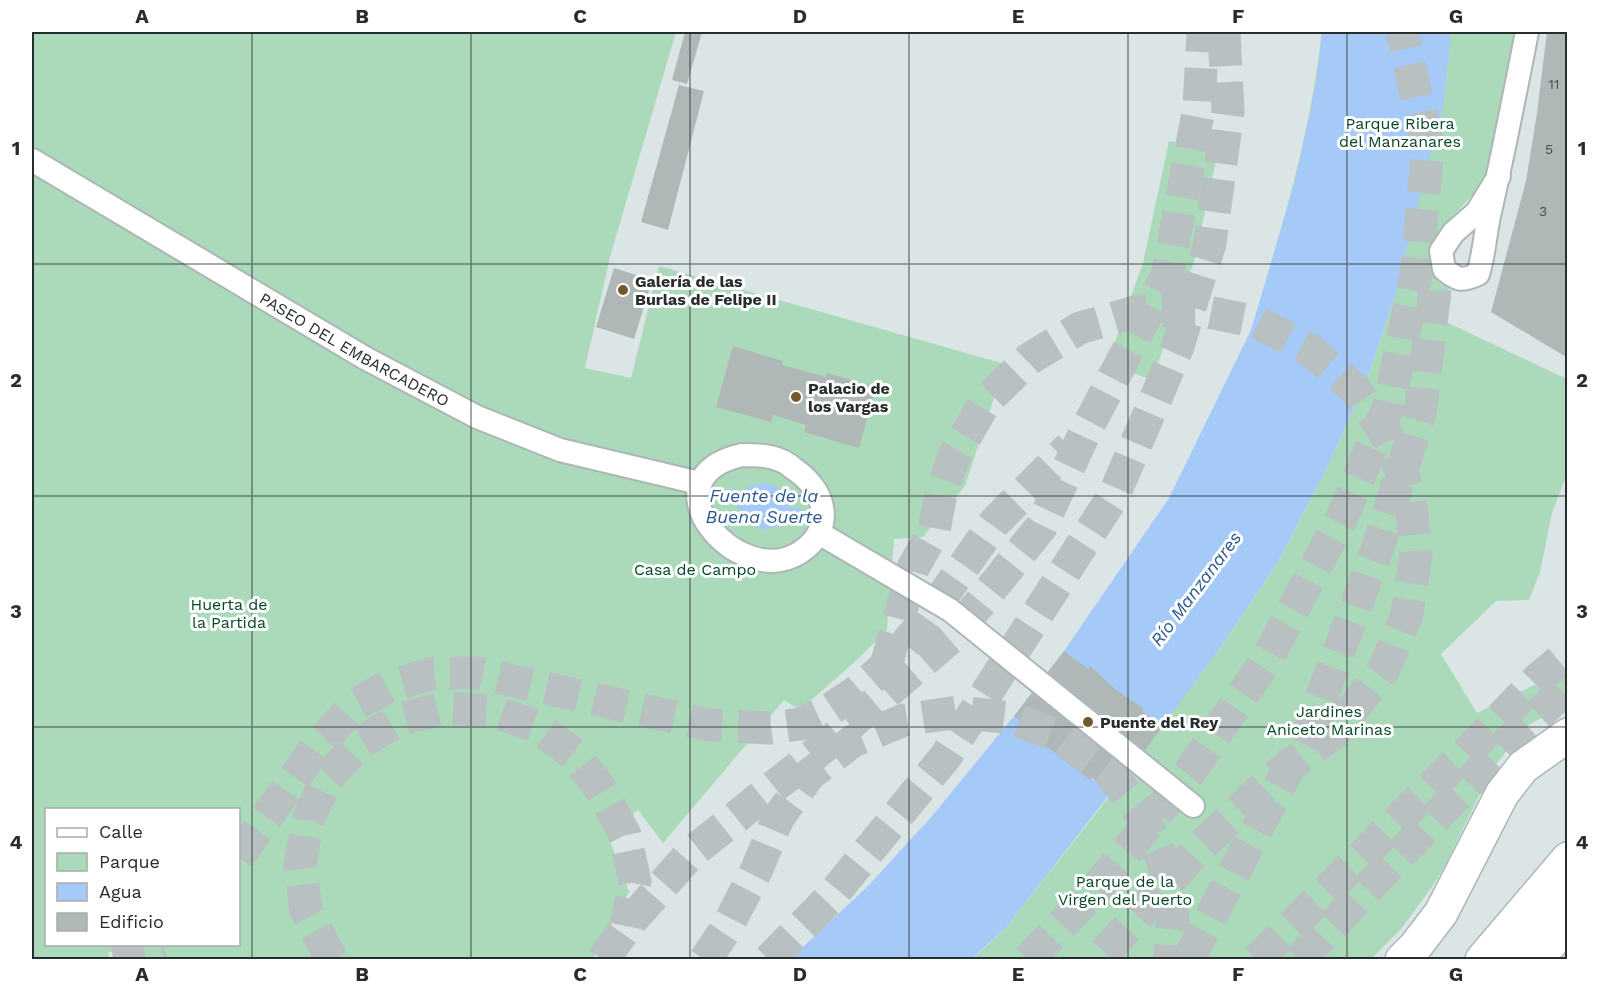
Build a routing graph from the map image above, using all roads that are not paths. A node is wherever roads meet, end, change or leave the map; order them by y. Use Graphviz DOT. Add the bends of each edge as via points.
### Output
graph roads {
  1 [pos="1527,32"];
  2 [pos="32,160"];
  3 [pos="1499,176"];
  4 [pos="699,483"];
  5 [pos="819,533"];
  6 [pos="1562,742"];
  7 [pos="1193,806"];
  8 [pos="1568,859"];
  9 [pos="1568,890"];
  10 [pos="1568,922"];
  11 [pos="1402,960"];
  12 [pos="1482,960"];
  13 [pos="1507,960"];
  14 [pos="1536,960"];
  1 -- 3 [label="street"];
  2 -- 4 [label="street, PASEO DEL EMBARCADERO" via="365,358 477,417 560,450"];
  4 -- 5 [label="street" via="701,513 731,549 776,562 792,558"];
  4 -- 5 [label="street" via="726,459 760,454 784,461 806,478 821,498 823,518"];
  5 -- 7 [label="street" via="950,610"];
  6 -- 11 [label="main road" via="1523,767 1502,794 1441,914"];
  8 -- 12 [label="main road"];
  9 -- 13 [label="street"];
  10 -- 14 [label="main road"];
}
